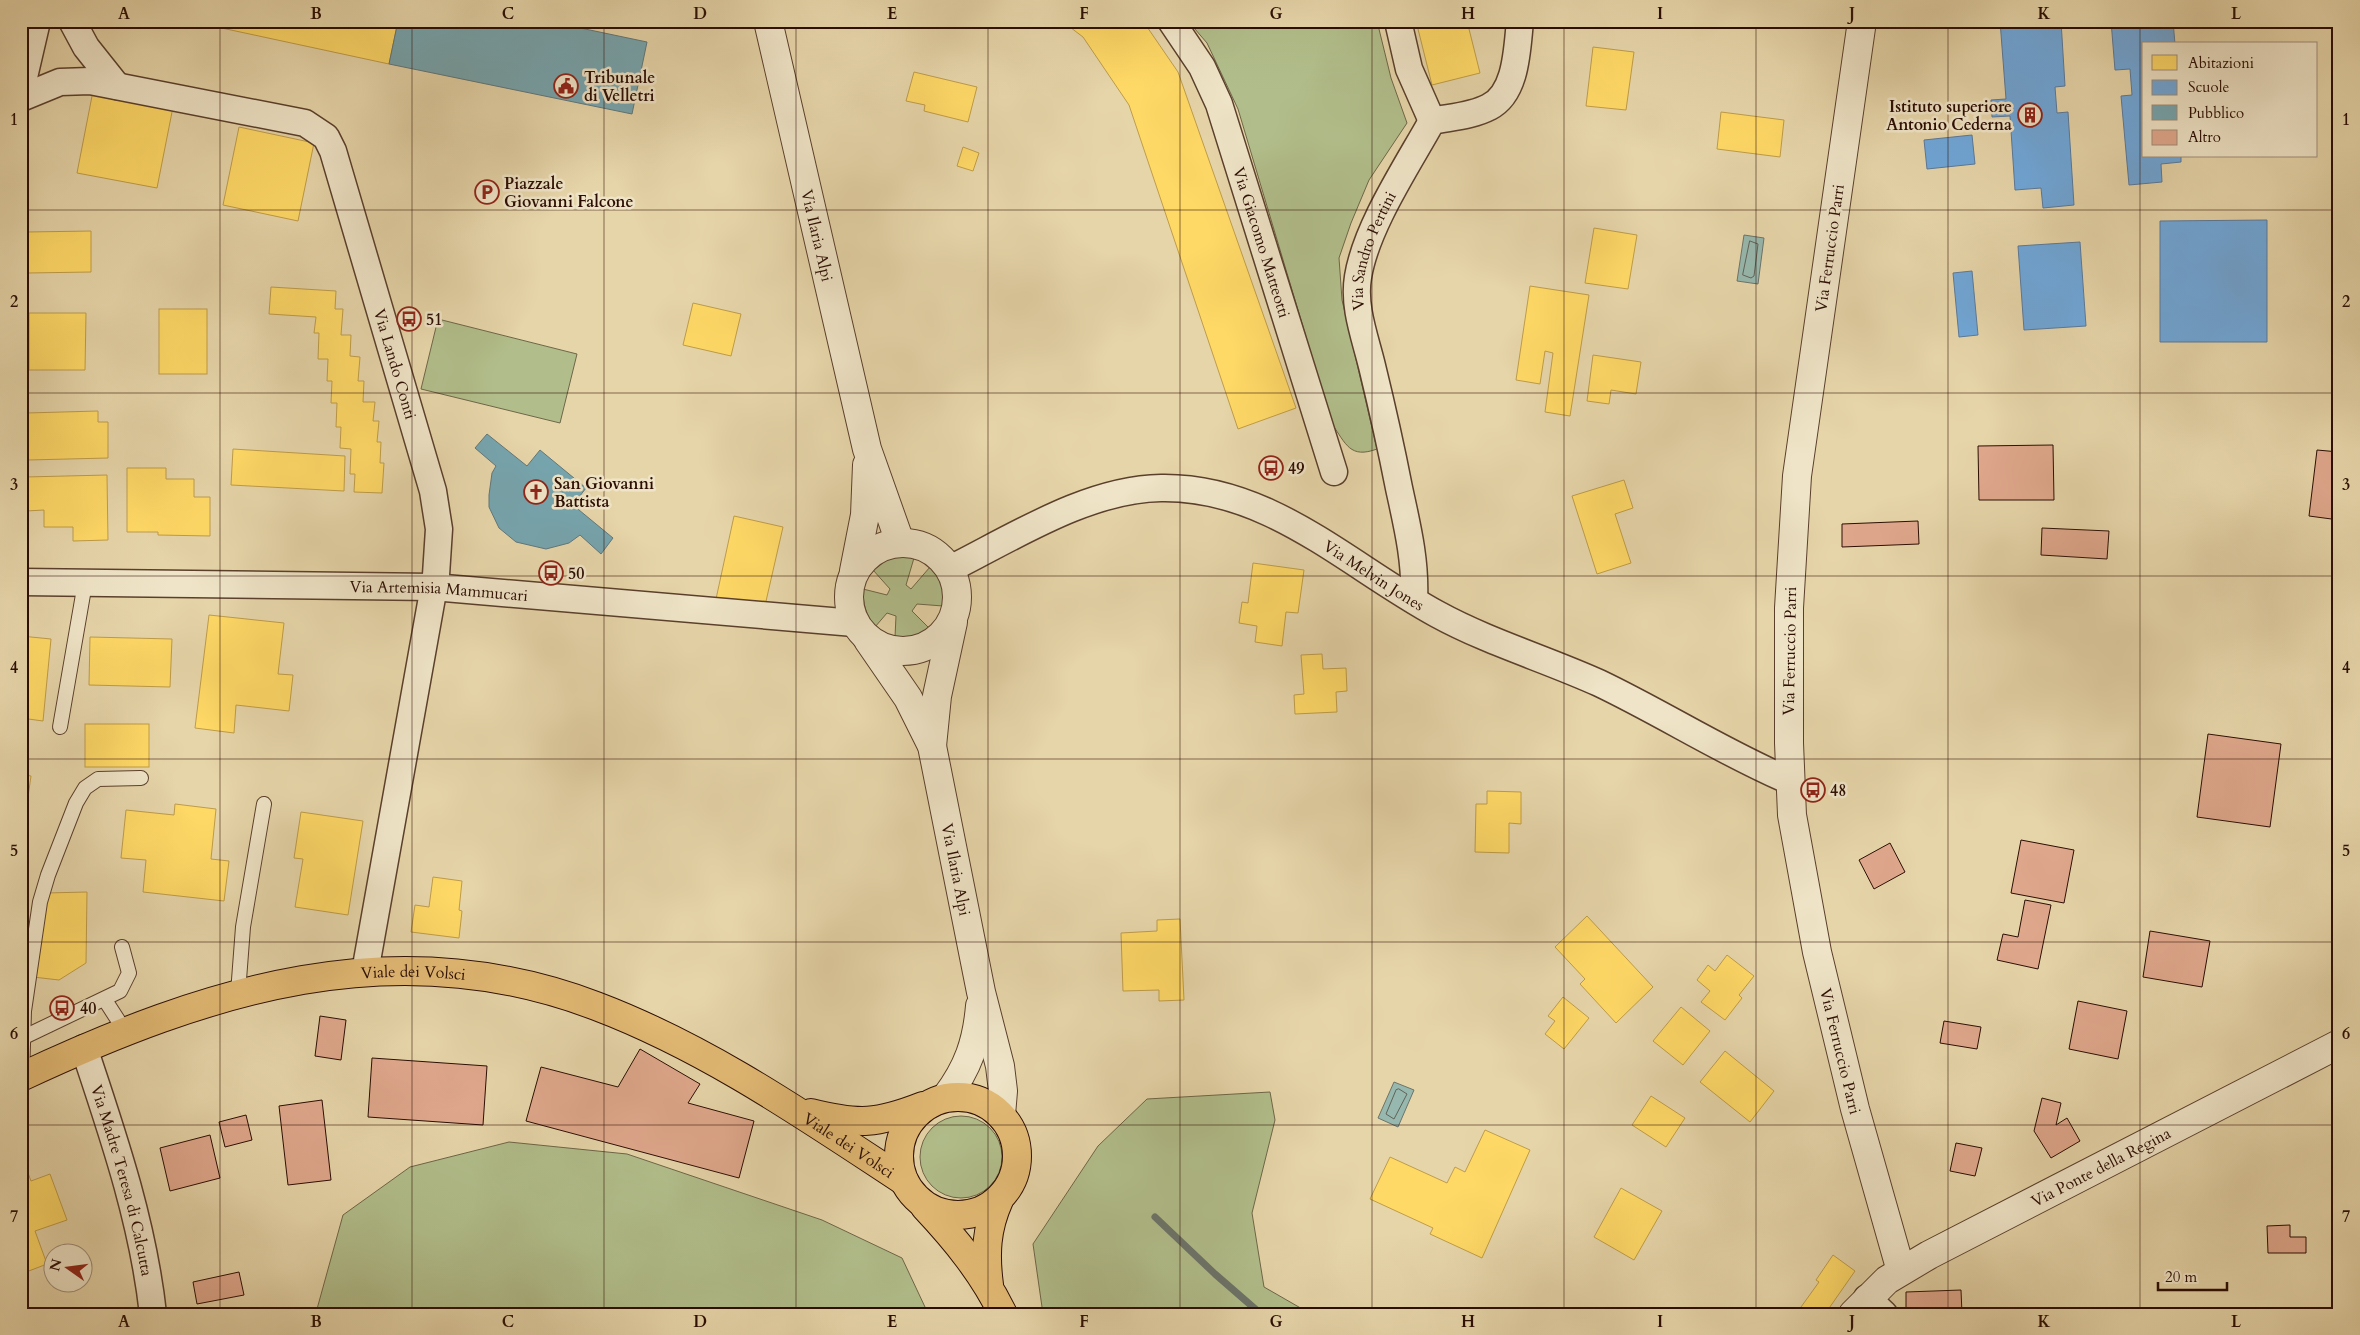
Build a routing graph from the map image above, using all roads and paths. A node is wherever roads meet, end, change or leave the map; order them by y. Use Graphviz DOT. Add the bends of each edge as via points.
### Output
graph roads {
  1 [pos="37,21"];
  2 [pos="72,21"];
  3 [pos="768,21"];
  4 [pos="1171,21"];
  5 [pos="1398,21"];
  6 [pos="1520,21"];
  7 [pos="1862,21"];
  8 [pos="117,86"];
  9 [pos="21,90"];
  10 [pos="21,98"];
  11 [pos="1432,121"];
  12 [pos="867,449"];
  13 [pos="1334,472"];
  14 [pos="900,542"];
  15 [pos="950,569"];
  16 [pos="853,574"];
  17 [pos="21,582"];
  18 [pos="85,583"];
  19 [pos="433,587"];
  20 [pos="1414,600"];
  21 [pos="956,610"];
  22 [pos="861,631"];
  23 [pos="60,727"];
  24 [pos="932,746"];
  25 [pos="141,778"];
  26 [pos="1790,781"];
  27 [pos="264,804"];
  28 [pos="122,948"];
  29 [pos="365,972"];
  30 [pos="981,992"];
  31 [pos="238,993"];
  32 [pos="105,1000"];
  33 [pos="125,1031"];
  34 [pos="22,1038"];
  35 [pos="2339,1044"];
  36 [pos="84,1048"];
  37 [pos="22,1077"];
  38 [pos="936,1101"];
  39 [pos="795,1110"];
  40 [pos="1001,1114"];
  41 [pos="904,1180"];
  42 [pos="999,1200"];
  43 [pos="922,1204"];
  44 [pos="1901,1272"];
  45 [pos="988,1285"];
  46 [pos="1868,1309"];
  47 [pos="153,1314"];
  48 [pos="1003,1314"];
  1 -- 9 [label="street"];
  2 -- 8 [label="street" via="86,47"];
  3 -- 12 [label="street, Via Ilaria Alpi"];
  4 -- 13 [label="street, Via Giacomo Matteotti" via="1202,67 1219,104"];
  5 -- 11 [label="street" via="1409,70"];
  6 -- 11 [label="street" via="1511,74 1499,100 1479,111"];
  7 -- 26 [label="street, Via Ferruccio Parri" via="1795,500 1789,608"];
  8 -- 10 [label="street" via="66,82 41,88"];
  8 -- 19 [label="street, Via Lando Conti" via="296,121 314,128 330,143 433,491 439,538"];
  11 -- 20 [label="street, Via Sandro Pertini" via="1376,225 1359,271 1357,286 1362,328 1410,541"];
  12 -- 14 [label="street, Via Ilaria Alpi"];
  12 -- 16 [label="street, Via Ilaria Alpi" via="865,515"];
  14 -- 15 [label="street" via="928,549"];
  14 -- 16 [label="street" via="872,552"];
  15 -- 20 [label="street, Via Melvin Jones" via="1093,500 1142,489 1185,488 1222,494 1282,518"];
  15 -- 21 [label="street" via="956,589"];
  16 -- 22 [label="street" via="848,590 849,607"];
  17 -- 18 [label="street, Via Artemisia Mammucari"];
  18 -- 19 [label="street, Via Artemisia Mammucari"];
  18 -- 23 [label="lane"];
  19 -- 22 [label="street, Via Artemisia Mammucari"];
  19 -- 29 [label="street, Via Lando Conti"];
  20 -- 26 [label="street, Via Melvin Jones" via="1454,622 1614,690 1723,750"];
  21 -- 22 [label="street" via="940,637 920,649 897,652 882,648"];
  21 -- 24 [label="street, Via Ilaria Alpi" via="938,690"];
  22 -- 24 [label="street, Via Ilaria Alpi" via="908,698"];
  24 -- 30 [label="street, Via Ilaria Alpi"];
  25 -- 34 [label="lane" via="114,776 98,779 85,788 76,803 40,902 28,972"];
  26 -- 44 [label="street, Via Ferruccio Parri" via="1798,852 1828,1001 1854,1110"];
  27 -- 31 [label="lane" via="243,927"];
  28 -- 32 [label="lane" via="128,978 120,991"];
  29 -- 31 [label="main road, Viale dei Volsci"];
  29 -- 39 [label="main road, Viale dei Volsci" via="403,970 457,974 519,984 571,998 686,1047"];
  30 -- 38 [label="street" via="971,1057 961,1076"];
  30 -- 40 [label="street" via="1000,1066"];
  31 -- 33 [label="main road, Viale dei Volsci"];
  32 -- 33 [label="lane"];
  32 -- 34 [label="lane"];
  33 -- 36 [label="main road, Viale dei Volsci"];
  34 -- 37 [label="lane"];
  35 -- 44 [label="street, Via Ponte della Regina"];
  36 -- 37 [label="main road, Viale dei Volsci"];
  36 -- 47 [label="street, Via Madre Teresa di Calcutta" via="138,1224"];
  38 -- 39 [label="main road, Viale dei Volsci" via="888,1119 867,1122 850,1122"];
  38 -- 40 [label="main road" via="966,1096 985,1102"];
  38 -- 41 [label="main road" via="913,1116 904,1130 899,1147 899,1164"];
  39 -- 41 [label="main road, Viale dei Volsci"];
  40 -- 42 [label="main road" via="1012,1130 1018,1148 1017,1167"];
  41 -- 43 [label="main road"];
  42 -- 43 [label="main road" via="981,1211 961,1216 940,1213"];
  42 -- 45 [label="main road" via="986,1240"];
  43 -- 45 [label="main road" via="956,1240"];
  44 -- 46 [label="street, Via Ponte della Regina"];
  45 -- 48 [label="main road"];
}
